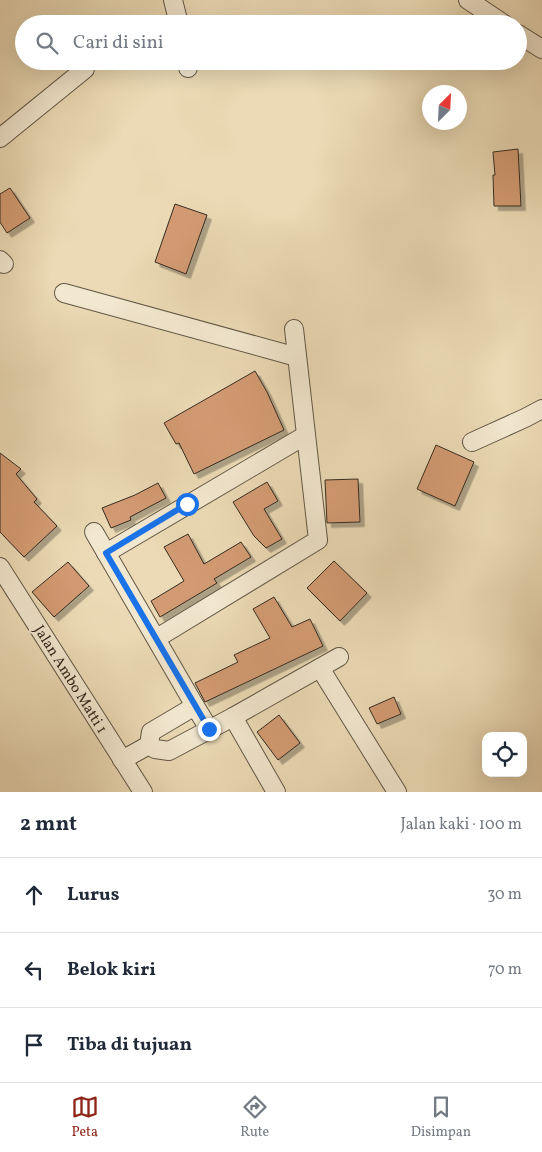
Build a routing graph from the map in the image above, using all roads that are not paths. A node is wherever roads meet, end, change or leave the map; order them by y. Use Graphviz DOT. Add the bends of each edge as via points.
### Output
graph roads {
  1 [pos="173,0"];
  2 [pos="468,0"];
  3 [pos="177,15"];
  4 [pos="490,15"];
  5 [pos="527,40"];
  6 [pos="542,49"];
  7 [pos="83,70"];
  8 [pos="0,138"];
  9 [pos="64,293"];
  10 [pos="294,329"];
  11 [pos="297,357"];
  12 [pos="542,409"];
  13 [pos="306,435"];
  14 [pos="472,442"];
  15 [pos="94,532"];
  16 [pos="106,553"];
  17 [pos="0,567"];
  18 [pos="156,638"];
  19 [pos="339,657"];
  20 [pos="320,668"];
  21 [pos="195,706"];
  22 [pos="233,717"];
  23 [pos="209,729"];
  24 [pos="149,744"];
  25 [pos="122,760"];
  26 [pos="143,792"];
  27 [pos="276,792"];
  28 [pos="397,792"];
  1 -- 3 [label="street"];
  2 -- 4 [label="street"];
  5 -- 6 [label="street"];
  7 -- 8 [label="street"];
  9 -- 11 [label="street"];
  10 -- 11 [label="street"];
  11 -- 13 [label="street"];
  12 -- 14 [label="street"];
  13 -- 16 [label="street"];
  13 -- 18 [label="street" via="318,540"];
  15 -- 16 [label="street"];
  16 -- 18 [label="street"];
  17 -- 25 [label="street, Jalan Ambo Matti 1"];
  18 -- 21 [label="street"];
  19 -- 20 [label="street"];
  20 -- 22 [label="street"];
  20 -- 28 [label="street"];
  21 -- 23 [label="street"];
  21 -- 24 [label="street" via="151,732"];
  22 -- 23 [label="street"];
  22 -- 27 [label="street"];
  23 -- 24 [label="street" via="169,751 155,749"];
  24 -- 25 [label="street"];
  25 -- 26 [label="street, Jalan Ambo Matti 1"];
}
